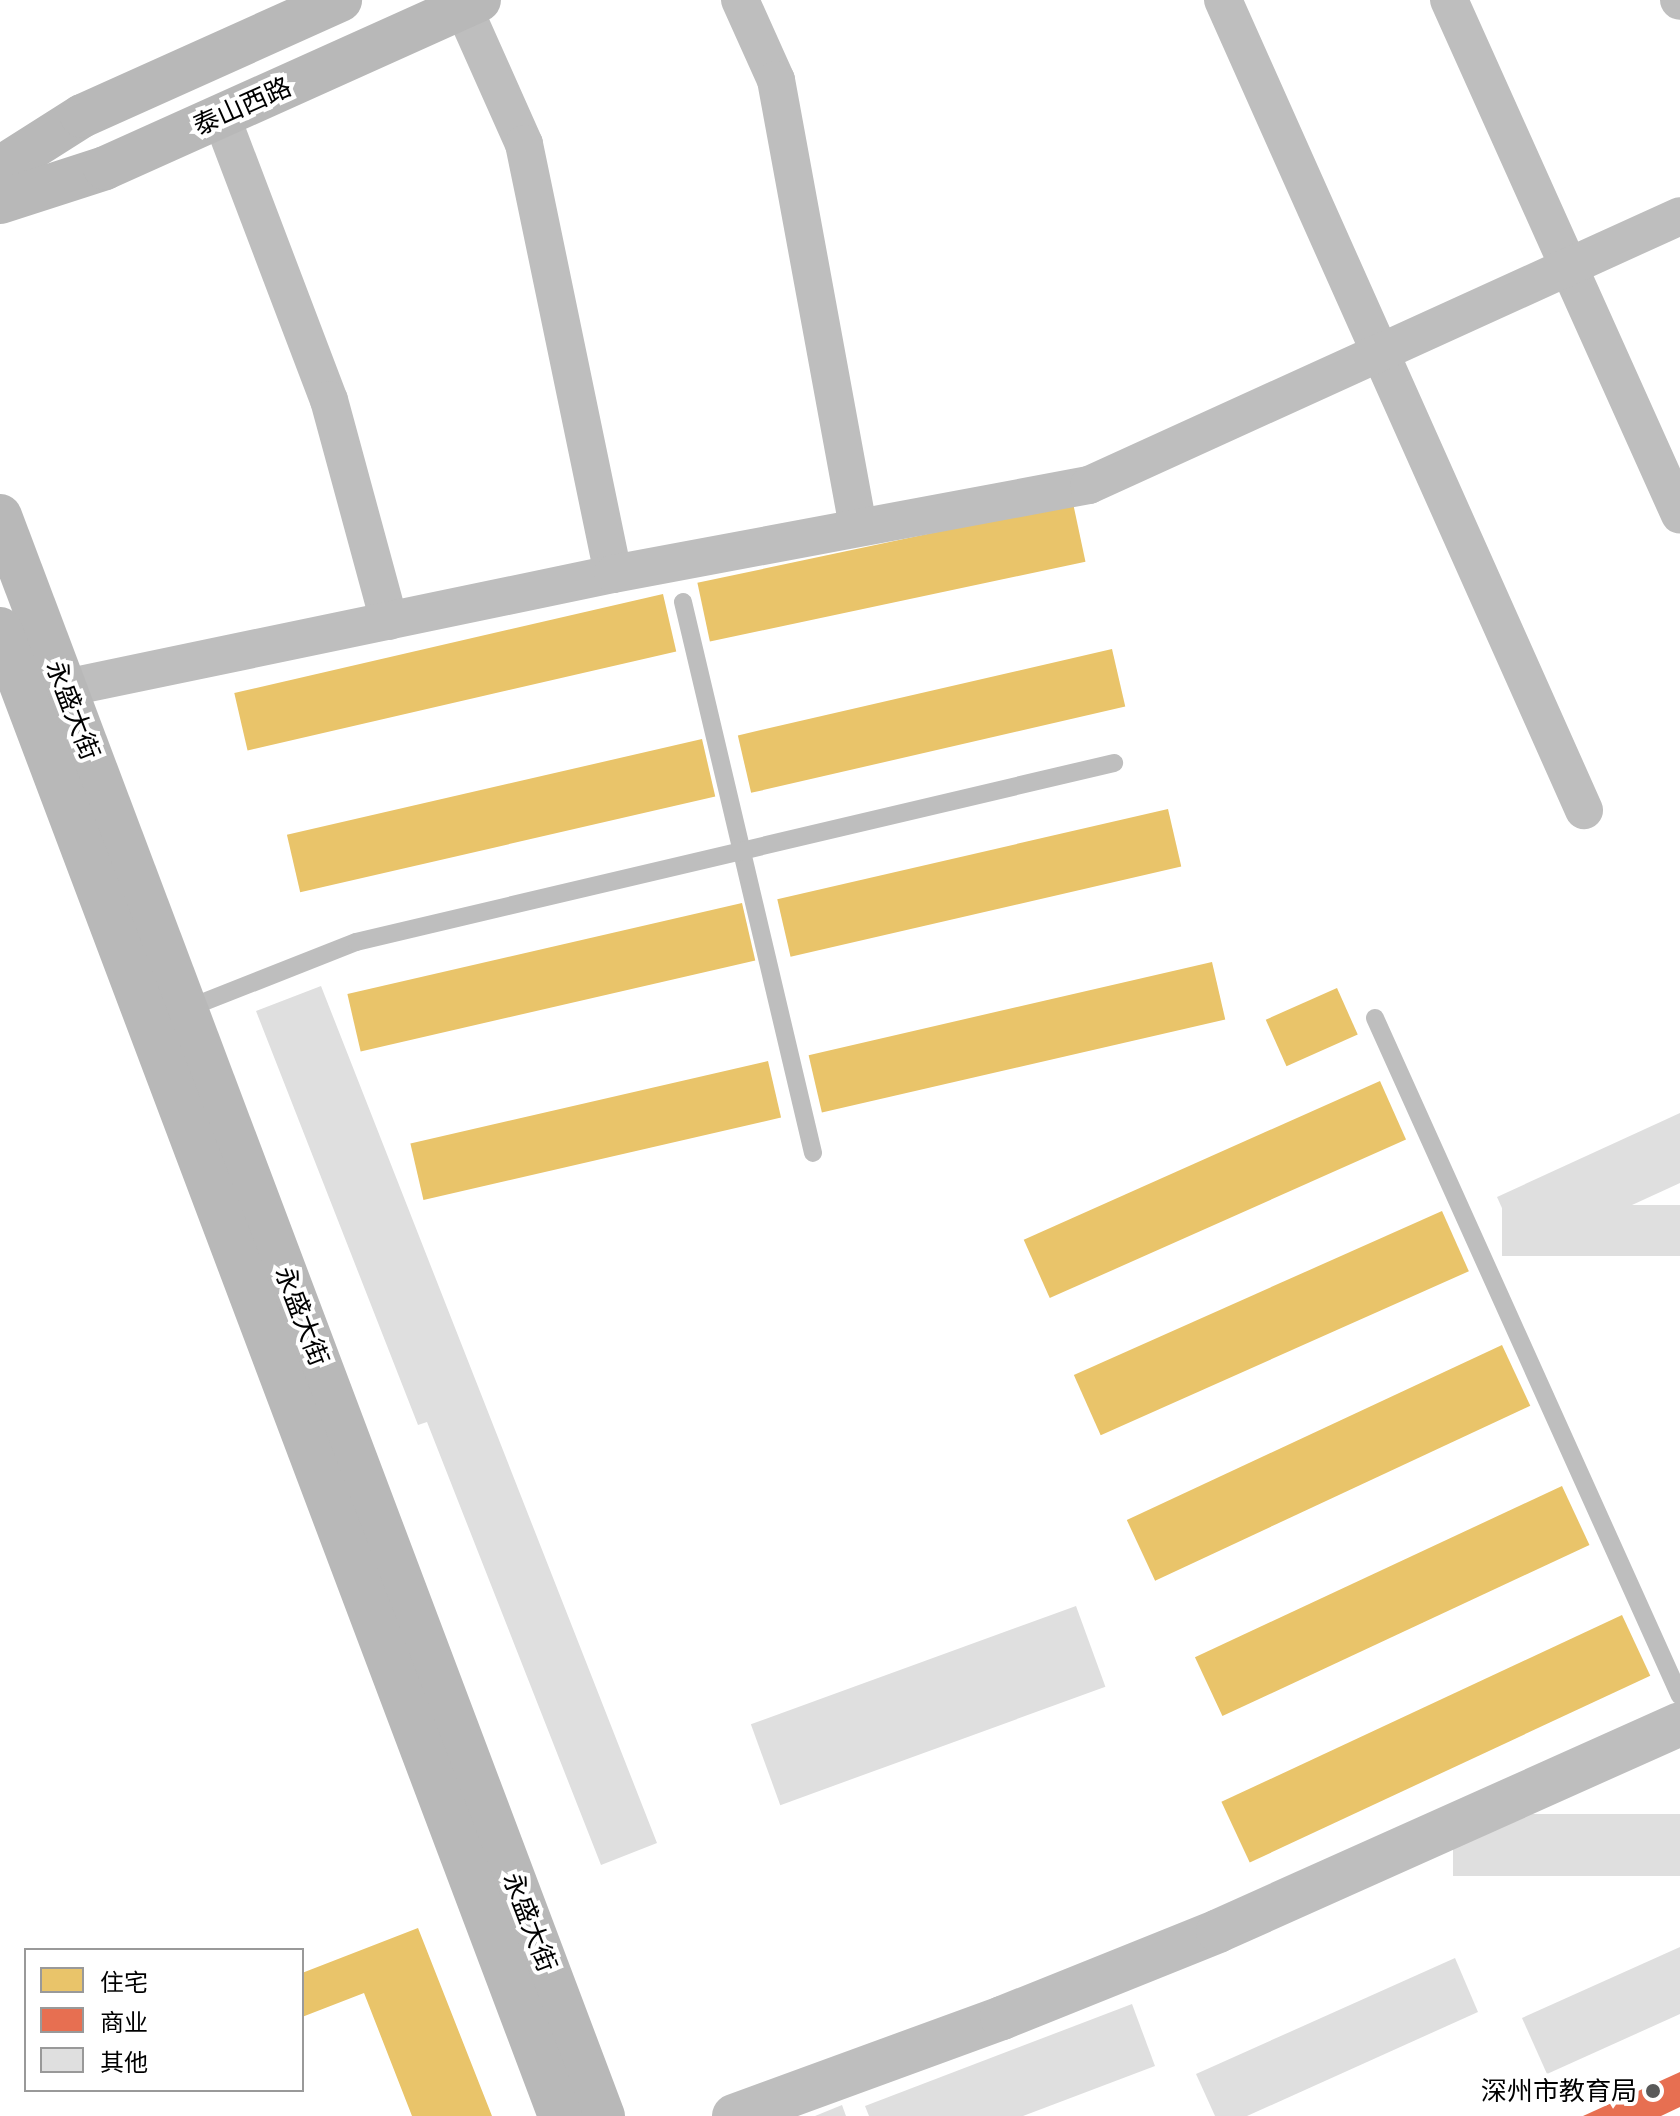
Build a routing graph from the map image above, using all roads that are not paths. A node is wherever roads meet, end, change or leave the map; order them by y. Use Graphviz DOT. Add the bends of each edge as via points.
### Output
graph roads {
  1 [pos="340,0"];
  2 [pos="740,0"];
  3 [pos="1223,0"];
  4 [pos="1449,0"];
  5 [pos="471,4"];
  6 [pos="221,116"];
  7 [pos="0,168"];
  8 [pos="0,202"];
  9 [pos="1680,216"];
  10 [pos="1568,266"];
  11 [pos="1380,353"];
  12 [pos="1680,515"];
  13 [pos="0,516"];
  14 [pos="858,528"];
  15 [pos="613,574"];
  16 [pos="683,602"];
  17 [pos="389,621"];
  18 [pos="0,629"];
  19 [pos="65,688"];
  20 [pos="1114,763"];
  21 [pos="1584,810"];
  22 [pos="741,850"];
  23 [pos="186,1009"];
  24 [pos="1375,1018"];
  25 [pos="813,1153"];
  26 [pos="1680,1696"];
  27 [pos="1680,1724"];
  28 [pos="560,2116"];
  29 [pos="603,2116"];
  30 [pos="734,2116"];
  1 -- 7 [label="main road" via="82,116"];
  2 -- 14 [label="street" via="776,80"];
  3 -- 11 [label="street"];
  4 -- 10 [label="street"];
  5 -- 6 [label="main road, 泰山西路"];
  5 -- 15 [label="street" via="524,144"];
  6 -- 8 [label="main road, 泰山西路" via="105,168"];
  6 -- 17 [label="street" via="329,400"];
  9 -- 10 [label="street"];
  10 -- 11 [label="street"];
  10 -- 12 [label="street"];
  11 -- 14 [label="street" via="1089,485"];
  11 -- 21 [label="street"];
  13 -- 19 [label="main road, 永盛大街"];
  14 -- 15 [label="street"];
  15 -- 17 [label="street"];
  16 -- 22 [label="lane"];
  17 -- 19 [label="street"];
  18 -- 28 [label="main road, 永盛大街"];
  19 -- 23 [label="main road, 永盛大街"];
  20 -- 22 [label="lane"];
  22 -- 23 [label="lane" via="356,942"];
  22 -- 25 [label="lane"];
  23 -- 29 [label="main road, 永盛大街"];
  24 -- 26 [label="lane"];
  27 -- 30 [label="street" via="1218,1931 1002,2018"];
}
